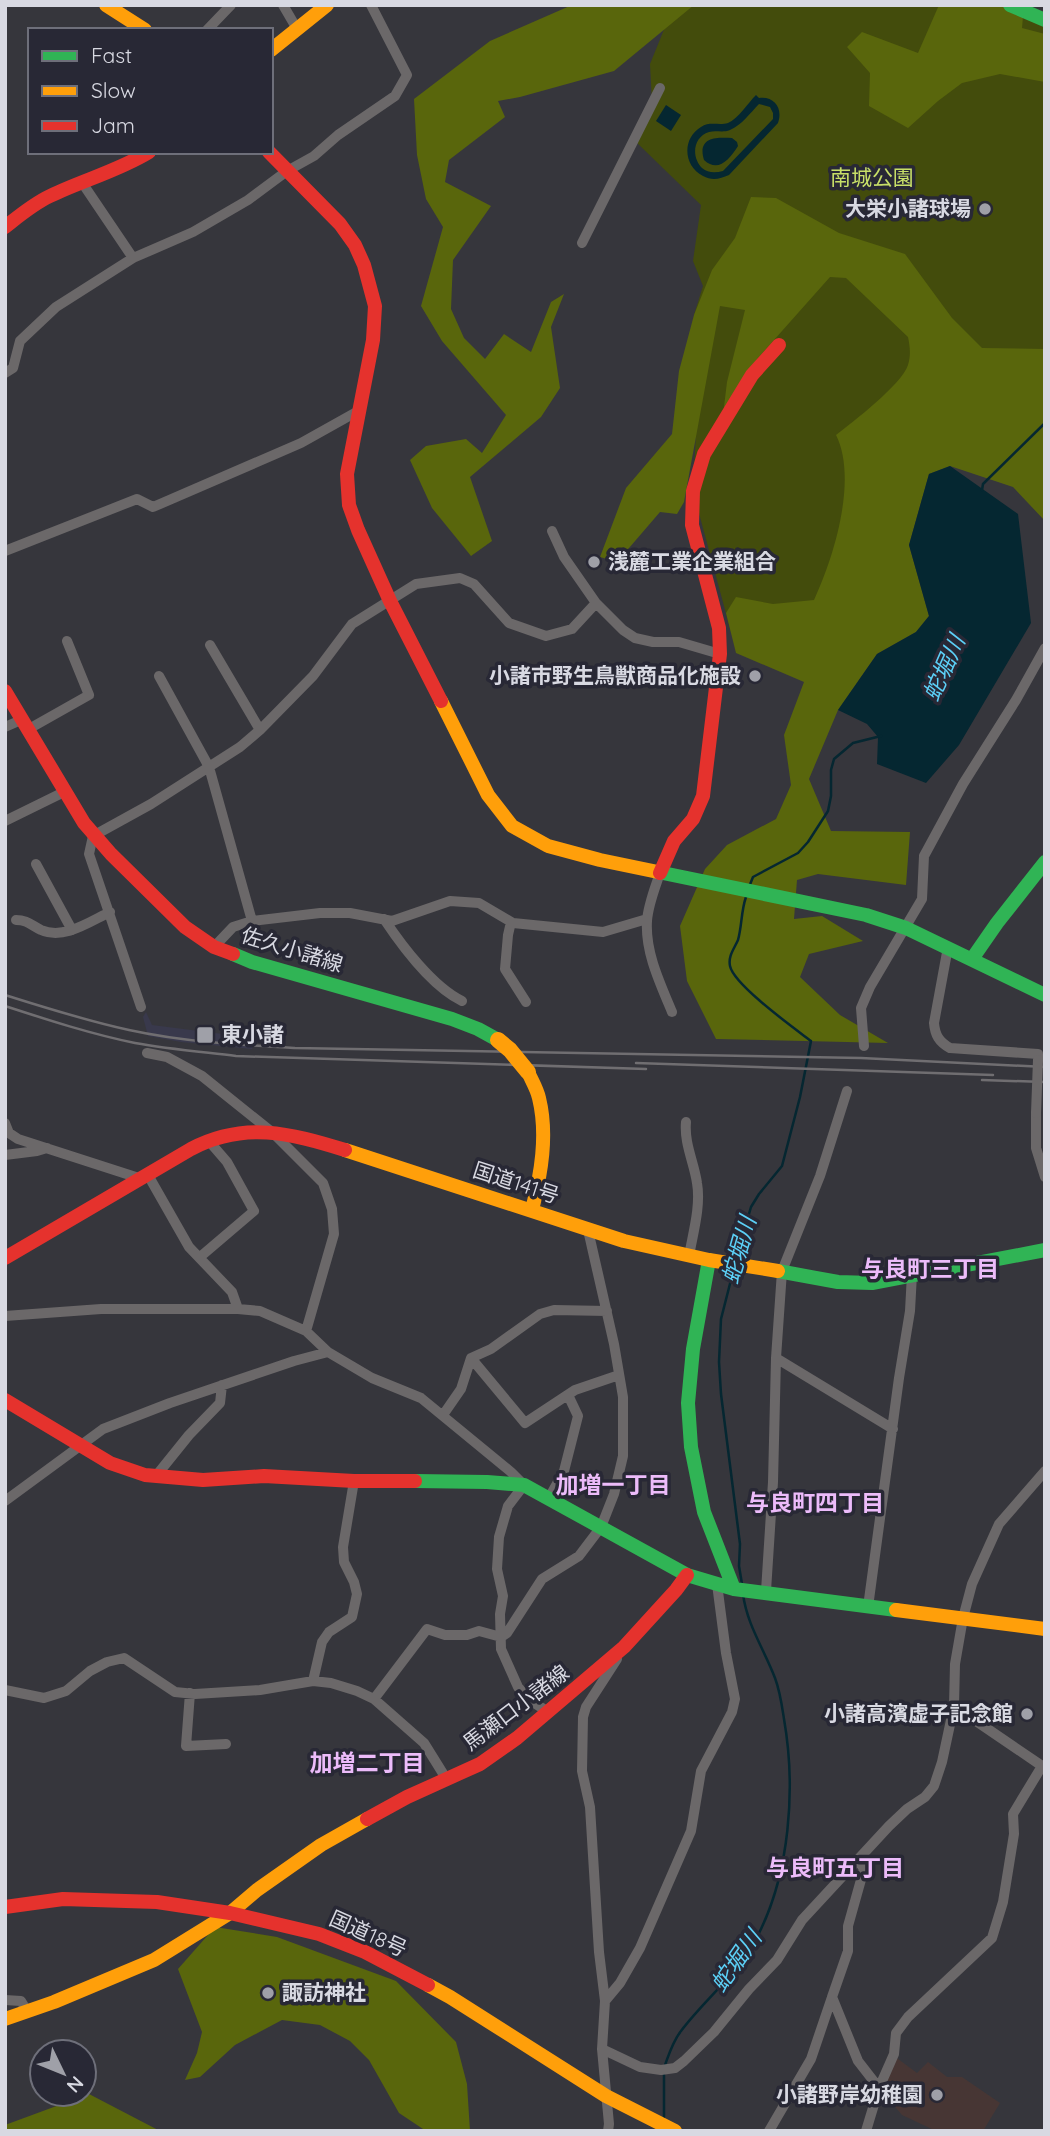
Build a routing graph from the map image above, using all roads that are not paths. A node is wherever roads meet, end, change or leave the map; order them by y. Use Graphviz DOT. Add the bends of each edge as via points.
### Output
graph roads {
  1 [pos="106,5"];
  2 [pos="230,5"];
  3 [pos="284,5"];
  4 [pos="327,5"];
  5 [pos="370,5"];
  6 [pos="1010,5"];
  7 [pos="1045,20"];
  8 [pos="142,28"];
  9 [pos="209,28"];
  10 [pos="297,29"];
  11 [pos="273,48"];
  12 [pos="660,88"];
  13 [pos="146,154"];
  14 [pos="271,154"];
  15 [pos="287,171"];
  16 [pos="83,184"];
  17 [pos="5,228"];
  18 [pos="582,243"];
  19 [pos="133,258"];
  20 [pos="779,345"];
  21 [pos="5,373"];
  22 [pos="360,410"];
  23 [pos="552,531"];
  24 [pos="5,551"];
  25 [pos="390,601"];
  26 [pos="596,603"];
  27 [pos="67,641"];
  28 [pos="210,645"];
  29 [pos="1045,648"];
  30 [pos="720,654"];
  31 [pos="159,676"];
  32 [pos="5,691"];
  33 [pos="24,725"];
  34 [pos="5,727"];
  35 [pos="260,730"];
  36 [pos="209,767"];
  37 [pos="64,792"];
  38 [pos="5,821"];
  39 [pos="93,835"];
  40 [pos="1045,862"];
  41 [pos="36,864"];
  42 [pos="660,873"];
  43 [pos="110,912"];
  44 [pos="384,919"];
  45 [pos="647,919"];
  46 [pos="16,920"];
  47 [pos="252,922"];
  48 [pos="511,922"];
  49 [pos="906,928"];
  50 [pos="72,930"];
  51 [pos="214,947"];
  52 [pos="948,947"];
  53 [pos="972,959"];
  54 [pos="1045,995"];
  55 [pos="462,1001"];
  56 [pos="526,1002"];
  57 [pos="141,1007"];
  58 [pos="672,1012"];
  59 [pos="864,1046"];
  60 [pos="147,1053"];
  61 [pos="847,1091"];
  62 [pos="686,1122"];
  63 [pos="5,1123"];
  64 [pos="273,1133"];
  65 [pos="208,1140"];
  66 [pos="47,1148"];
  67 [pos="5,1155"];
  68 [pos="145,1177"];
  69 [pos="1045,1177"];
  70 [pos="532,1210"];
  71 [pos="588,1230"];
  72 [pos="1045,1250"];
  73 [pos="689,1256"];
  74 [pos="200,1257"];
  75 [pos="5,1258"];
  76 [pos="709,1260"];
  77 [pos="782,1271"];
  78 [pos="912,1274"];
  79 [pos="238,1309"];
  80 [pos="607,1311"];
  81 [pos="5,1316"];
  82 [pos="306,1331"];
  83 [pos="328,1352"];
  84 [pos="471,1358"];
  85 [pos="776,1358"];
  86 [pos="619,1375"];
  87 [pos="222,1385"];
  88 [pos="568,1395"];
  89 [pos="5,1400"];
  90 [pos="443,1415"];
  91 [pos="893,1429"];
  92 [pos="79,1446"];
  93 [pos="1045,1471"];
  94 [pos="156,1476"];
  95 [pos="354,1481"];
  96 [pos="524,1485"];
  97 [pos="549,1499"];
  98 [pos="5,1501"];
  99 [pos="601,1527"];
  100 [pos="688,1575"];
  101 [pos="717,1584"];
  102 [pos="734,1588"];
  103 [pos="766,1591"];
  104 [pos="868,1607"];
  105 [pos="963,1618"];
  106 [pos="1045,1629"];
  107 [pos="500,1637"];
  108 [pos="624,1647"];
  109 [pos="313,1681"];
  110 [pos="5,1690"];
  111 [pos="190,1693"];
  112 [pos="374,1699"];
  113 [pos="954,1706"];
  114 [pos="548,1712"];
  115 [pos="226,1744"];
  116 [pos="1043,1767"];
  117 [pos="447,1780"];
  118 [pos="858,1860"];
  119 [pos="5,1907"];
  120 [pos="230,1913"];
  121 [pos="832,1997"];
  122 [pos="5,2000"];
  123 [pos="605,2001"];
  124 [pos="27,2011"];
  125 [pos="5,2019"];
  126 [pos="602,2049"];
  127 [pos="879,2088"];
  128 [pos="606,2096"];
  129 [pos="608,2131"];
  130 [pos="675,2131"];
  131 [pos="769,2131"];
  132 [pos="866,2131"];
  1 -- 8 [label="main road"];
  2 -- 9 [label="street"];
  3 -- 10 [label="street"];
  4 -- 10 [label="main road"];
  5 -- 15 [label="street" via="407,75 395,96"];
  6 -- 7 [label="main road"];
  10 -- 11 [label="main road"];
  12 -- 18 [label="street"];
  13 -- 16 [label="main road"];
  14 -- 15 [label="main road"];
  15 -- 19 [label="street" via="248,201"];
  15 -- 22 [label="main road" via="355,245 370,283 373,340"];
  16 -- 17 [label="main road" via="49,197"];
  16 -- 19 [label="street"];
  19 -- 21 [label="street" via="56,307 20,341 13,368"];
  20 -- 30 [label="main road" via="752,375 704,454 693,491 692,525 719,628"];
  22 -- 24 [label="street" via="301,443 153,508 137,499"];
  22 -- 25 [label="main road" via="347,474 349,505"];
  23 -- 26 [label="street"];
  25 -- 26 [label="street" via="416,584 460,578 474,584 509,623 546,636 572,629"];
  25 -- 35 [label="street" via="352,624 313,676"];
  25 -- 42 [label="main road" via="488,795 512,826 548,846"];
  26 -- 30 [label="street" via="635,638 679,642"];
  27 -- 33 [label="street" via="89,695"];
  28 -- 35 [label="street"];
  29 -- 49 [label="street" via="924,856 922,899"];
  30 -- 42 [label="main road" via="703,796"];
  31 -- 36 [label="street"];
  32 -- 33 [label="main road, 佐久小諸線"];
  33 -- 34 [label="street"];
  33 -- 37 [label="main road, 佐久小諸線"];
  35 -- 36 [label="street"];
  36 -- 39 [label="street"];
  36 -- 47 [label="street"];
  37 -- 38 [label="street"];
  37 -- 39 [label="main road, 佐久小諸線"];
  39 -- 43 [label="street" via="89,854"];
  39 -- 51 [label="main road, 佐久小諸線" via="185,927"];
  40 -- 53 [label="main road"];
  41 -- 50 [label="street"];
  42 -- 45 [label="street"];
  42 -- 49 [label="main road" via="866,915"];
  43 -- 50 [label="street"];
  43 -- 57 [label="street"];
  44 -- 47 [label="street" via="320,913"];
  44 -- 48 [label="street" via="392,921 450,901 480,902"];
  44 -- 55 [label="street" via="405,950 450,995"];
  45 -- 48 [label="street" via="603,932"];
  45 -- 58 [label="street" via="647,942"];
  46 -- 50 [label="street" via="26,920 43,931"];
  47 -- 51 [label="street" via="233,928"];
  48 -- 56 [label="street" via="505,970"];
  49 -- 52 [label="main road"];
  49 -- 59 [label="street" via="864,999"];
  51 -- 70 [label="main road, 佐久小諸線, bridge" via="252,962 452,1018 510,1049 528,1072 538,1096 543,1141"];
  52 -- 53 [label="main road"];
  52 -- 69 [label="street, bridge" via="934,1023 936,1035 950,1048 1033,1057 1036,1148"];
  53 -- 54 [label="main road"];
  60 -- 64 [label="street" via="167,1057 202,1076"];
  61 -- 77 [label="street"];
  62 -- 73 [label="street" via="698,1193"];
  63 -- 66 [label="street" via="18,1139"];
  64 -- 65 [label="main road, 国道141号" via="239,1132"];
  64 -- 70 [label="main road, 国道141号" via="316,1141"];
  64 -- 82 [label="street" via="323,1183 332,1209 334,1234"];
  65 -- 68 [label="main road, 国道141号"];
  65 -- 74 [label="street" via="254,1211"];
  66 -- 67 [label="street"];
  66 -- 68 [label="street"];
  68 -- 74 [label="street"];
  68 -- 75 [label="main road, 国道141号"];
  70 -- 71 [label="main road, 国道141号"];
  71 -- 73 [label="main road, 国道141号"];
  71 -- 80 [label="street"];
  72 -- 78 [label="main road, 国道141号"];
  73 -- 76 [label="main road, 国道141号"];
  74 -- 79 [label="street" via="232,1292"];
  76 -- 77 [label="main road, 国道141号"];
  76 -- 102 [label="main road" via="688,1403 691,1447 704,1512"];
  77 -- 78 [label="main road, 国道141号" via="838,1282 872,1283"];
  77 -- 85 [label="street"];
  78 -- 91 [label="street"];
  79 -- 81 [label="street" via="101,1309"];
  79 -- 82 [label="street" via="260,1311"];
  80 -- 84 [label="street" via="540,1314"];
  80 -- 86 [label="street"];
  82 -- 83 [label="street"];
  83 -- 87 [label="street"];
  83 -- 90 [label="street" via="372,1378 421,1398"];
  84 -- 88 [label="street" via="525,1423"];
  84 -- 90 [label="street" via="461,1389"];
  85 -- 91 [label="street"];
  85 -- 103 [label="street"];
  86 -- 88 [label="street"];
  86 -- 99 [label="street" via="623,1456"];
  87 -- 92 [label="street" via="103,1429"];
  87 -- 94 [label="street" via="220,1403"];
  88 -- 97 [label="street" via="578,1416 564,1471"];
  89 -- 92 [label="main road"];
  90 -- 96 [label="street"];
  91 -- 104 [label="street"];
  92 -- 94 [label="main road" via="110,1463"];
  92 -- 98 [label="street"];
  93 -- 105 [label="street" via="999,1524 972,1584"];
  94 -- 95 [label="main road"];
  95 -- 96 [label="main road"];
  95 -- 109 [label="street" via="343,1547 357,1594 352,1617 322,1642"];
  96 -- 97 [label="main road"];
  96 -- 107 [label="street" via="508,1506 499,1537"];
  97 -- 99 [label="main road"];
  99 -- 100 [label="main road"];
  99 -- 107 [label="street" via="579,1556 542,1579"];
  100 -- 101 [label="main road"];
  100 -- 108 [label="main road, 馬瀬口小諸線"];
  101 -- 102 [label="main road"];
  101 -- 123 [label="street" via="735,1699 732,1712 702,1771 691,1831 645,1937"];
  102 -- 103 [label="main road"];
  103 -- 104 [label="main road"];
  104 -- 105 [label="main road"];
  105 -- 106 [label="main road"];
  105 -- 113 [label="street"];
  107 -- 112 [label="street" via="479,1631 445,1635 427,1629"];
  107 -- 114 [label="street" via="518,1687"];
  108 -- 114 [label="main road, 馬瀬口小諸線"];
  108 -- 123 [label="street" via="583,1717 582,1771 590,1807"];
  109 -- 111 [label="street" via="260,1690"];
  109 -- 112 [label="street"];
  110 -- 111 [label="street" via="44,1698 66,1691 107,1662 124,1658 175,1692"];
  111 -- 115 [label="street" via="186,1746"];
  112 -- 117 [label="street" via="424,1743"];
  113 -- 116 [label="street"];
  113 -- 118 [label="street" via="934,1786"];
  114 -- 117 [label="main road, 馬瀬口小諸線" via="480,1764"];
  116 -- 127 [label="street" via="1013,1814 1003,1902 992,1938 908,2017 896,2033 894,2054"];
  117 -- 120 [label="main road, 馬瀬口小諸線" via="321,1844"];
  118 -- 121 [label="street" via="864,1869 848,1926 848,1951"];
  118 -- 126 [label="street" via="802,1920 777,1960 684,2061 661,2070 640,2067"];
  119 -- 120 [label="main road, 国道18号" via="63,1899 111,1899"];
  120 -- 124 [label="main road, 馬瀬口小諸線" via="155,1960"];
  120 -- 128 [label="main road, 国道18号" via="319,1934 365,1952 450,1997"];
  121 -- 127 [label="street" via="858,2061"];
  121 -- 131 [label="street" via="811,2059"];
  122 -- 124 [label="street" via="21,2001"];
  123 -- 126 [label="street"];
  124 -- 125 [label="main road, 馬瀬口小諸線"];
  126 -- 128 [label="street"];
  127 -- 132 [label="street"];
  128 -- 129 [label="street"];
  128 -- 130 [label="main road, 国道18号"];
}
